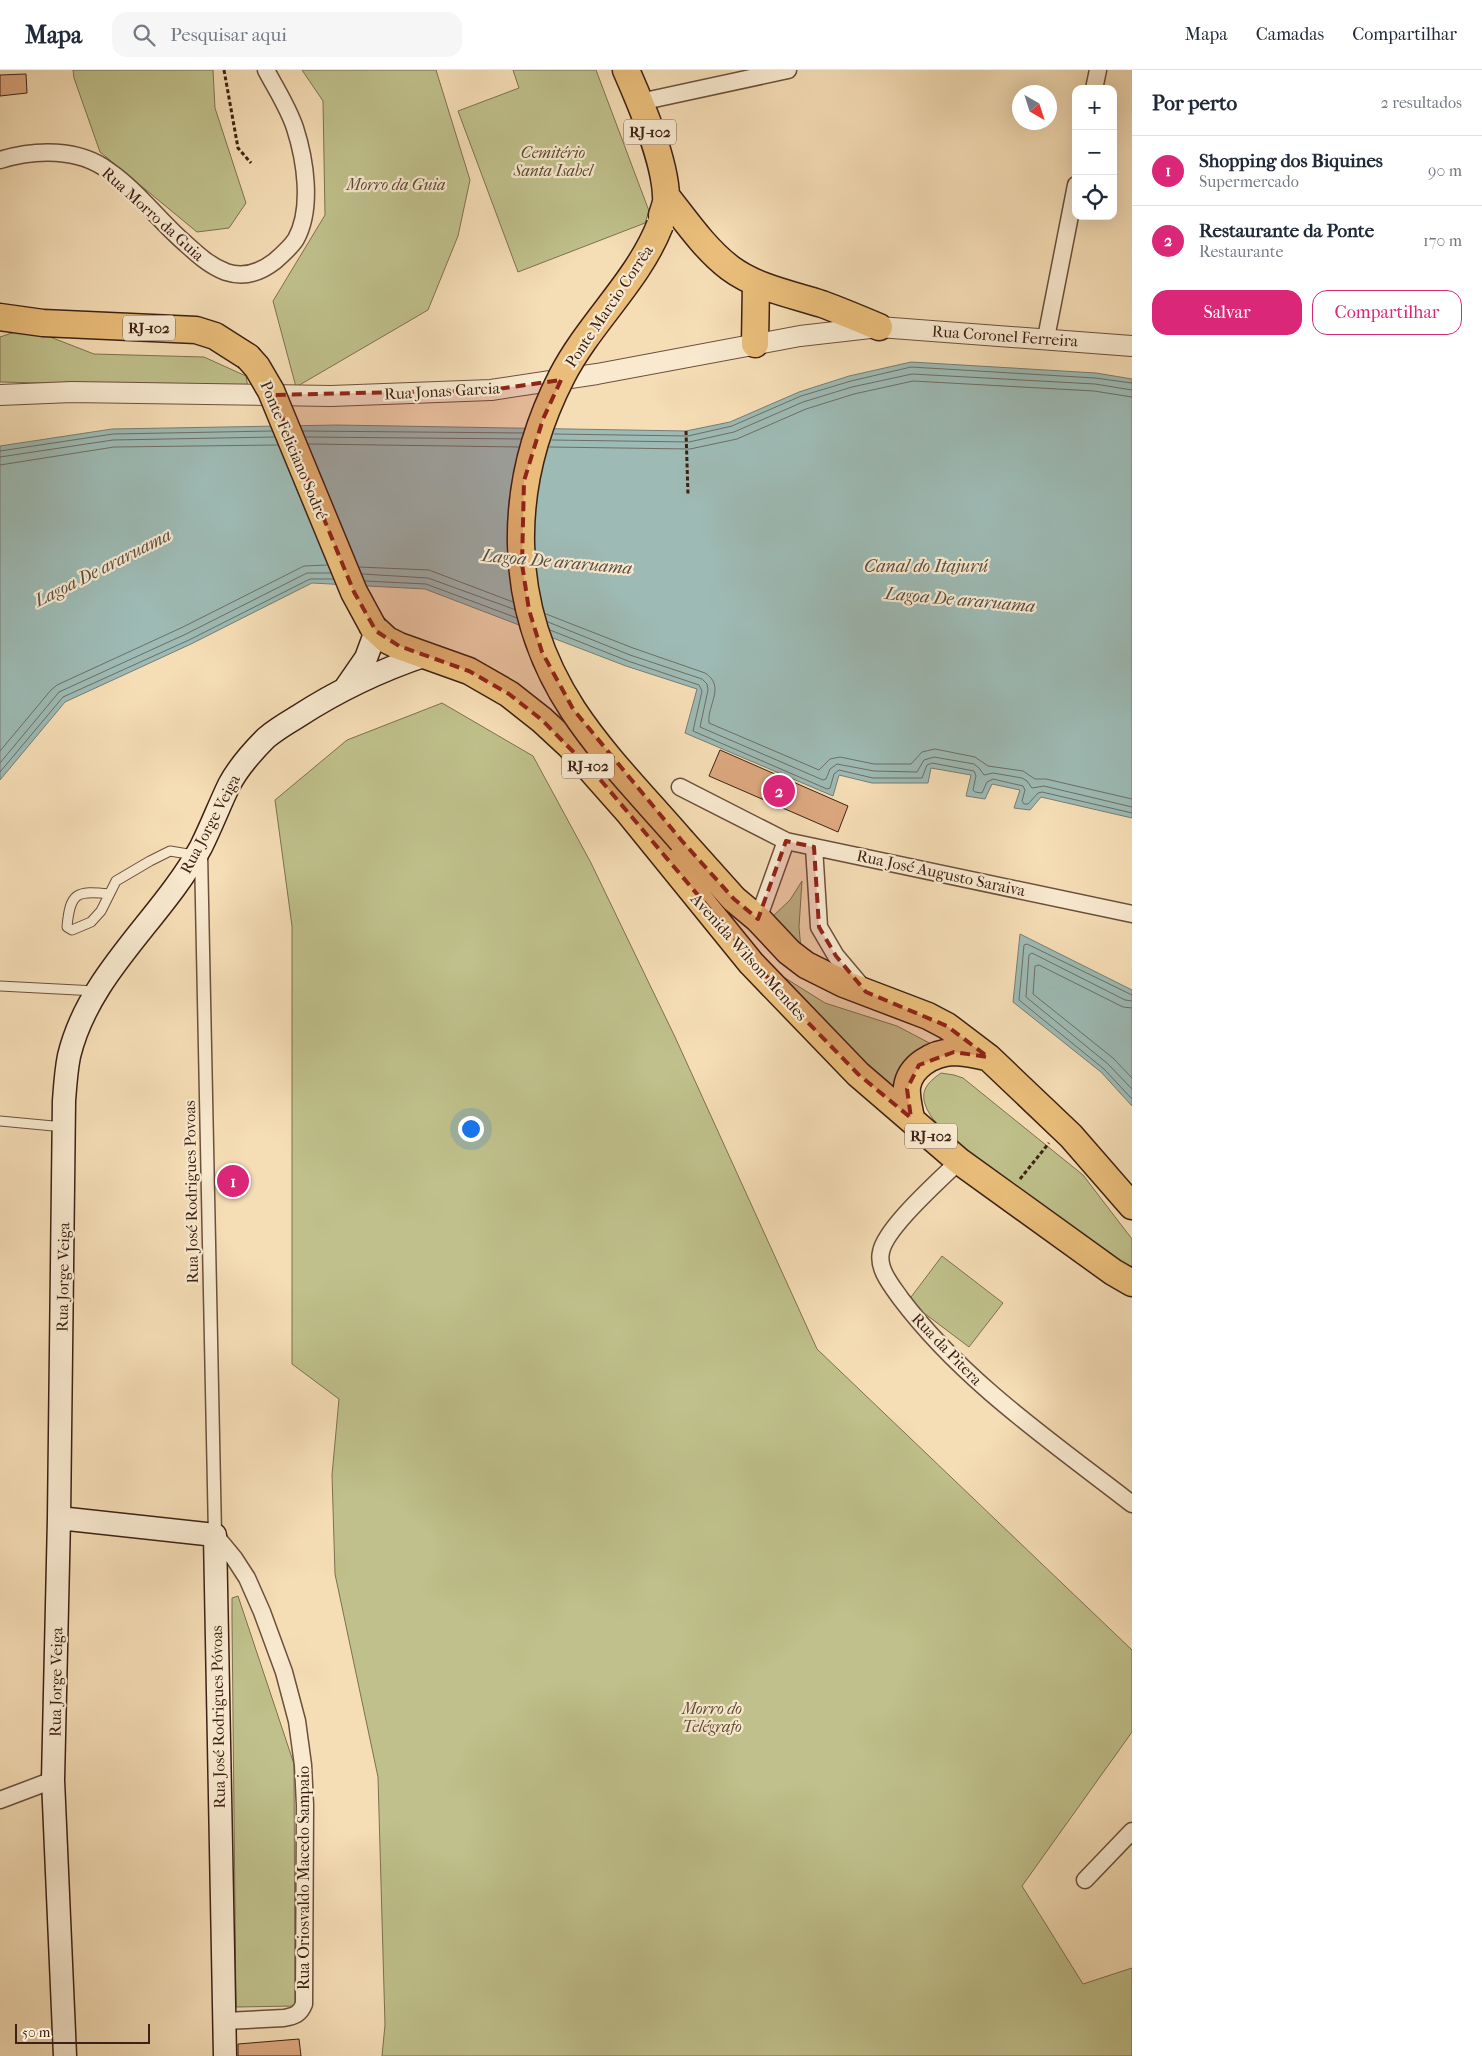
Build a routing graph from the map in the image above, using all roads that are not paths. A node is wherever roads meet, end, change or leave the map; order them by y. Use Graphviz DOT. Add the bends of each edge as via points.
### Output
graph roads {
  1 [pos="266,70"];
  2 [pos="626,70"];
  3 [pos="788,70"];
  4 [pos="1098,70"];
  5 [pos="1095,85"];
  6 [pos="640,102"];
  7 [pos="0,160"];
  8 [pos="667,197"];
  9 [pos="1072,205"];
  10 [pos="756,283"];
  11 [pos="0,317"];
  12 [pos="43,323"];
  13 [pos="879,327"];
  14 [pos="0,336"];
  15 [pos="1046,338"];
  16 [pos="755,344"];
  17 [pos="1132,346"];
  18 [pos="0,395"];
  19 [pos="374,628"];
  20 [pos="426,655"];
  21 [pos="344,690"];
  22 [pos="680,787"];
  23 [pos="786,841"];
  24 [pos="814,846"];
  25 [pos="198,851"];
  26 [pos="110,894"];
  27 [pos="734,899"];
  28 [pos="1132,914"];
  29 [pos="758,919"];
  30 [pos="751,963"];
  31 [pos="0,986"];
  32 [pos="96,991"];
  33 [pos="866,992"];
  34 [pos="988,1057"];
  35 [pos="911,1118"];
  36 [pos="0,1122"];
  37 [pos="64,1128"];
  38 [pos="959,1161"];
  39 [pos="1132,1206"];
  40 [pos="1132,1283"];
  41 [pos="1132,1504"];
  42 [pos="59,1518"];
  43 [pos="215,1535"];
  44 [pos="53,1780"];
  45 [pos="0,1800"];
  46 [pos="1132,1831"];
  47 [pos="1085,1880"];
  48 [pos="225,2021"];
  49 [pos="64,2056"];
  50 [pos="225,2056"];
  1 -- 7 [label="street, Rua Morro da Guia" via="294,127 305,165 305,202 296,239 284,253 256,272 241,276 208,263 108,170 79,156 21,154"];
  2 -- 6 [label="main road, RJ-102"];
  3 -- 6 [label="street"];
  4 -- 5 [label="street"];
  6 -- 8 [label="main road, RJ-102" via="656,148"];
  8 -- 10 [label="main road" via="715,255"];
  8 -- 27 [label="main road, Ponte Marcio Corrêa / RJ-102, bridge" via="660,225 645,258 580,346 543,419 524,481 521,555 529,610 542,652 573,709 593,737"];
  9 -- 15 [label="street"];
  10 -- 13 [label="main road"];
  10 -- 16 [label="main road"];
  11 -- 12 [label="main road, RJ-102"];
  12 -- 14 [label="main road"];
  12 -- 19 [label="main road, Ponte Feliciano Sodré / RJ-102, bridge" via="196,330 216,336 248,357 271,391 354,592"];
  13 -- 15 [label="street, Rua Coronel Ferreira"];
  13 -- 16 [label="street, Rua Jonas Garcia"];
  15 -- 17 [label="street, Rua Coronel Ferreira"];
  16 -- 18 [label="street, Rua Jonas Garcia" via="491,390 331,396 72,392"];
  19 -- 20 [label="main road, Avenida Wilson Mendes / RJ-102" via="387,640"];
  19 -- 21 [label="main road" via="366,658"];
  20 -- 21 [label="main road, Rua Jorge Veiga" via="393,666"];
  20 -- 30 [label="main road, Avenida Wilson Mendes / RJ-102" via="469,671 509,694 569,746 630,814"];
  21 -- 25 [label="main road, Rua Jorge Veiga" via="288,722 254,751 230,784"];
  22 -- 23 [label="street, Rua José Augusto Saraiva"];
  23 -- 24 [label="street, Rua José Augusto Saraiva"];
  23 -- 29 [label="street"];
  24 -- 28 [label="street, Rua José Augusto Saraiva"];
  24 -- 33 [label="street" via="819,927 836,956"];
  25 -- 26 [label="lane" via="170,851 116,881"];
  25 -- 32 [label="main road, Rua Jorge Veiga"];
  25 -- 43 [label="street, Rua José Rodrigues Povoas"];
  26 -- 26 [label="lane" via="79,893 72,900 67,928 72,930 90,922 102,911"];
  27 -- 29 [label="main road, Avenida Wilson Mendes / RJ-102"];
  29 -- 30 [label="main road"];
  29 -- 33 [label="main road, Avenida Wilson Mendes / RJ-102" via="806,966"];
  30 -- 35 [label="main road, Avenida Wilson Mendes / RJ-102" via="858,1074"];
  31 -- 32 [label="lane"];
  32 -- 37 [label="main road, Rua Jorge Veiga" via="77,1030 69,1057"];
  33 -- 34 [label="main road, Avenida Wilson Mendes / RJ-102" via="947,1026"];
  34 -- 35 [label="main road" via="954,1052 931,1057 919,1065 912,1072 907,1089"];
  34 -- 39 [label="main road, Avenida Wilson Mendes / RJ-102" via="1062,1127"];
  35 -- 38 [label="main road, Avenida Wilson Mendes / RJ-102"];
  36 -- 37 [label="lane"];
  37 -- 42 [label="main road, Rua Jorge Veiga"];
  38 -- 40 [label="main road, Avenida Wilson Mendes / RJ-102"];
  38 -- 41 [label="street, Rua da Pitera" via="910,1209 887,1237 880,1253 885,1275 915,1317 978,1382"];
  42 -- 43 [label="main road"];
  42 -- 44 [label="main road, Rua Jorge Veiga"];
  43 -- 48 [label="main road, Rua José Rodrigues Póvoas"];
  43 -- 48 [label="street, Rua Oriosvaldo Macedo Sampaio" via="247,1578 284,1672 297,1721 305,1805 304,2004 294,2016"];
  44 -- 45 [label="street"];
  44 -- 49 [label="main road, Rua Jorge Veiga"];
  46 -- 47 [label="street"];
  48 -- 50 [label="main road, Rua José Rodrigues Póvoas"];
}
